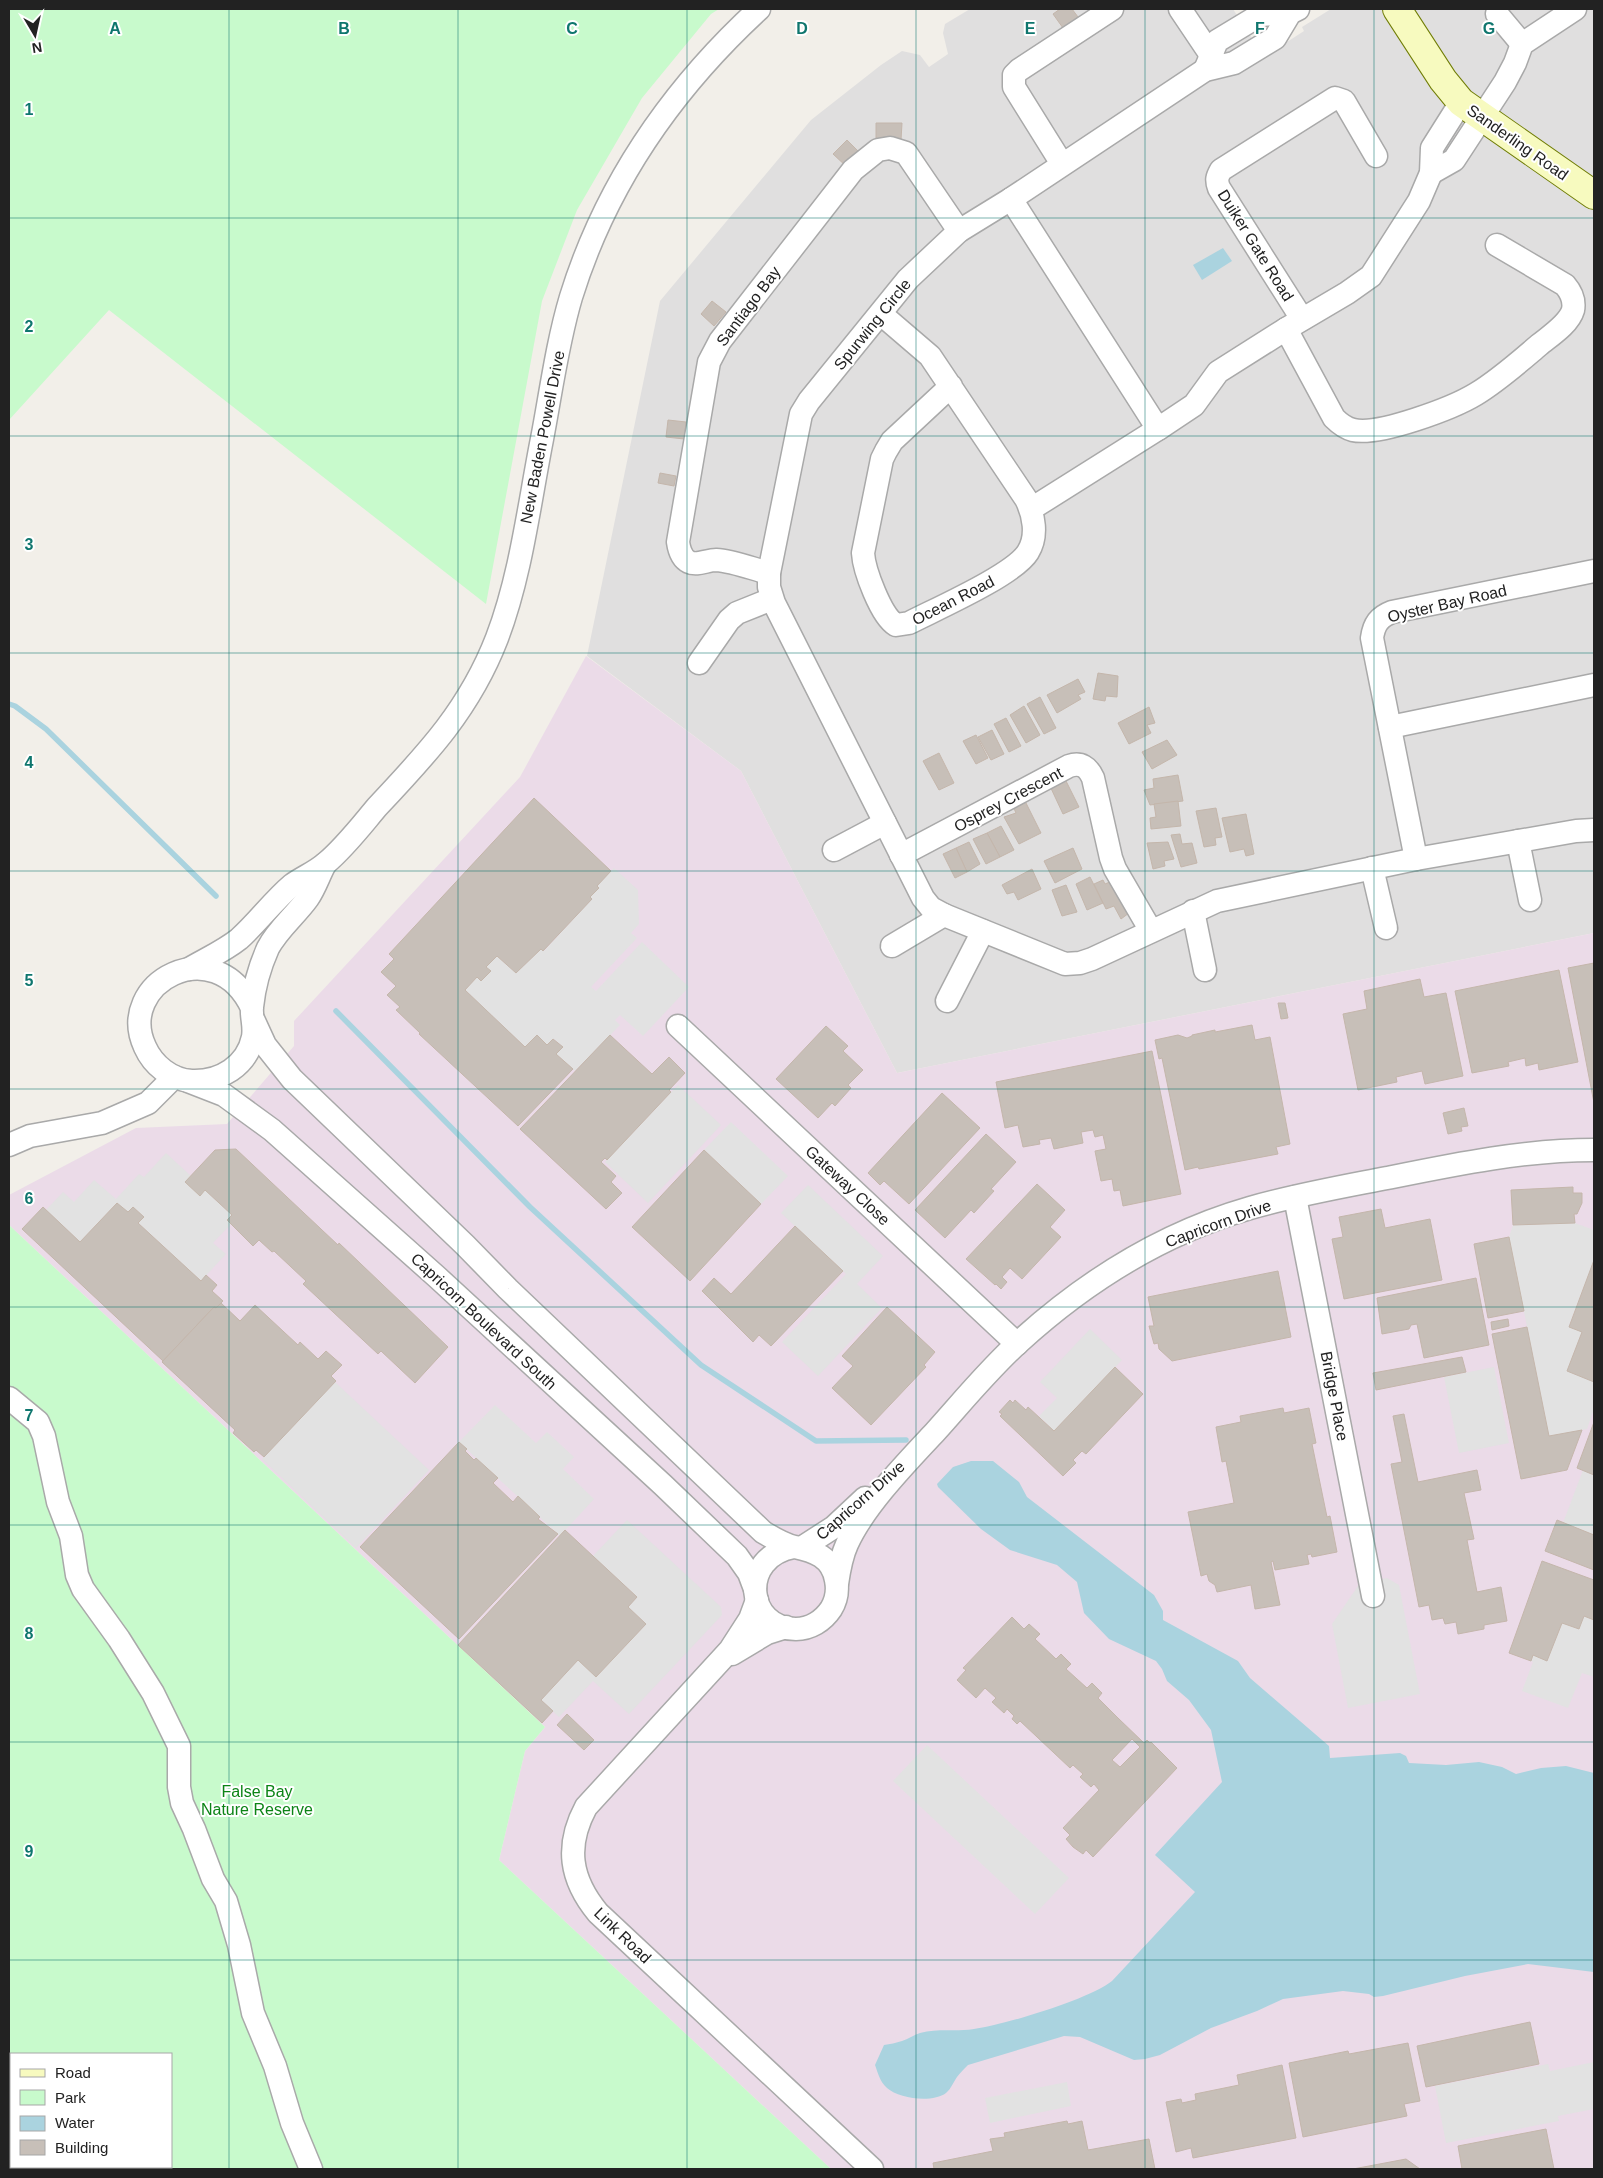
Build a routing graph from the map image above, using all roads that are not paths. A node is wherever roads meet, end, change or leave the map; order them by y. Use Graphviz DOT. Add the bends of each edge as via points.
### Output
graph roads {
  1 [pos="759,9"];
  2 [pos="1112,9"];
  3 [pos="1180,9"];
  4 [pos="1396,9"];
  5 [pos="1575,9"];
  6 [pos="1294,11"];
  7 [pos="1497,14"];
  8 [pos="1522,44"];
  9 [pos="1212,64"];
  10 [pos="1471,110"];
  11 [pos="1376,156"];
  12 [pos="1062,164"];
  13 [pos="1594,195"];
  14 [pos="1011,199"];
  15 [pos="960,231"];
  16 [pos="1497,245"];
  17 [pos="881,314"];
  18 [pos="1294,324"];
  19 [pos="951,386"];
  20 [pos="1158,429"];
  21 [pos="1031,509"];
  22 [pos="1594,571"];
  23 [pos="769,573"];
  24 [pos="772,599"];
  25 [pos="699,662"];
  26 [pos="1594,686"];
  27 [pos="1390,727"];
  28 [pos="884,823"];
  29 [pos="1594,830"];
  30 [pos="1518,842"];
  31 [pos="834,850"];
  32 [pos="901,855"];
  33 [pos="1416,859"];
  34 [pos="326,864"];
  35 [pos="1372,868"];
  36 [pos="1530,900"];
  37 [pos="1193,911"];
  38 [pos="944,915"];
  39 [pos="1386,928"];
  40 [pos="983,931"];
  41 [pos="1151,931"];
  42 [pos="892,946"];
  43 [pos="189,968"];
  44 [pos="1205,970"];
  45 [pos="947,1000"];
  46 [pos="253,1015"];
  47 [pos="678,1026"];
  48 [pos="181,1079"];
  49 [pos="9,1145"];
  50 [pos="1594,1150"];
  51 [pos="1295,1197"];
  52 [pos="1017,1344"];
  53 [pos="9,1398"];
  54 [pos="916,1452"];
  55 [pos="799,1547"];
  56 [pos="837,1584"];
  57 [pos="756,1594"];
  58 [pos="1373,1596"];
  59 [pos="786,1628"];
  60 [pos="717,1665"];
  61 [pos="311,2169"];
  62 [pos="872,2169"];
  1 -- 34 [label="street, New Baden Powell Drive" via="703,64 670,105 624,172 587,250 562,334 506,612 484,669 459,713 430,751"];
  2 -- 12 [label="street" via="1014,75 1014,87"];
  3 -- 9 [label="street"];
  4 -- 10 [label="street, Sanderling Road" via="1443,80"];
  5 -- 8 [label="street"];
  6 -- 9 [label="street, Spurwing Circle" via="1275,38 1234,63"];
  7 -- 8 [label="street"];
  8 -- 10 [label="street, Duiker Gate Road" via="1512,70"];
  9 -- 12 [label="street, Spurwing Circle"];
  10 -- 13 [label="street, Sanderling Road"];
  10 -- 18 [label="street, Duiker Gate Road" via="1454,160 1431,173 1419,201 1371,276 1347,294"];
  11 -- 18 [label="street, Duiker Gate Road" via="1344,101 1335,98 1221,170 1217,176 1219,188"];
  12 -- 14 [label="street, Spurwing Circle"];
  14 -- 15 [label="street, Spurwing Circle"];
  14 -- 20 [label="street"];
  15 -- 17 [label="street, Spurwing Circle" via="908,279"];
  15 -- 23 [label="street, Santiago Bay" via="906,153 890,148 878,150 853,170 720,341 709,362 678,549 683,557 696,564 716,560"];
  16 -- 18 [label="street, Duiker Gate Road" via="1566,285 1574,301 1573,310 1560,326 1505,374 1476,394 1434,414 1367,430 1354,431 1342,426 1334,418"];
  17 -- 19 [label="street, Ocean Road" via="924,349"];
  17 -- 23 [label="street, Spurwing Circle" via="800,414"];
  18 -- 20 [label="street, Duiker Gate Road" via="1218,372 1194,405"];
  19 -- 21 [label="street, Ocean Road"];
  19 -- 21 [label="street, Ocean Road" via="892,441 882,459 863,563 888,618 896,625 909,623 1010,570 1032,542"];
  20 -- 21 [label="street, Duiker Gate Road"];
  22 -- 27 [label="street, Oyster Bay Road" via="1384,615 1373,628 1372,638"];
  23 -- 24 [label="street, Spurwing Circle"];
  24 -- 25 [label="street" via="737,613"];
  24 -- 28 [label="street, Spurwing Circle"];
  26 -- 27 [label="street"];
  27 -- 33 [label="street, Oyster Bay Road"];
  28 -- 31 [label="street"];
  28 -- 32 [label="street, Spurwing Circle"];
  29 -- 30 [label="street"];
  30 -- 33 [label="street"];
  30 -- 36 [label="street"];
  32 -- 38 [label="street, Spurwing Circle" via="922,898 930,908"];
  32 -- 41 [label="street, Osprey Crescent" via="1069,766 1080,764 1093,778 1115,869"];
  33 -- 35 [label="street"];
  34 -- 43 [label="street, New Baden Powell Drive" via="292,885 225,949"];
  34 -- 46 [label="street, New Baden Powell Drive" via="308,898 269,947 258,976"];
  35 -- 37 [label="street" via="1217,901"];
  35 -- 39 [label="street"];
  37 -- 41 [label="street"];
  37 -- 44 [label="street"];
  38 -- 40 [label="street, Spurwing Circle"];
  38 -- 42 [label="street"];
  40 -- 41 [label="street, Spurwing Circle" via="1064,964 1080,964"];
  40 -- 45 [label="street"];
  43 -- 46 [label="street" via="205,968 234,982 245,994"];
  43 -- 48 [label="street" via="175,972 152,990 144,1003 141,1017 140,1032 152,1059 162,1069"];
  46 -- 48 [label="street" via="249,1050 230,1072 203,1081"];
  46 -- 55 [label="street" via="265,1045 292,1079 764,1532"];
  47 -- 52 [label="street, Gateway Close"];
  48 -- 49 [label="street" via="148,1103 102,1123 30,1136"];
  48 -- 57 [label="street, Capricorn Boulevard South" via="224,1095 272,1130 437,1277 738,1556 749,1573"];
  50 -- 51 [label="street, Capricorn Drive" via="1511,1154"];
  51 -- 52 [label="street, Capricorn Drive" via="1224,1216 1154,1246 1088,1286"];
  51 -- 58 [label="street, Bridge Place"];
  52 -- 54 [label="street, Capricorn Drive"];
  53 -- 61 [label="street" via="38,1422 44,1436 58,1502 72,1536 77,1576 83,1589 153,1693 179,1746 182,1803 213,1879 226,1901 240,1945 253,2013"];
  54 -- 55 [label="street, Capricorn Drive" via="834,1527"];
  54 -- 56 [label="street, Capricorn Drive" via="862,1518 842,1558"];
  55 -- 56 [label="street" via="812,1550 826,1560"];
  55 -- 57 [label="street" via="774,1553 766,1560 760,1568"];
  56 -- 59 [label="street" via="833,1606 820,1621 803,1628"];
  57 -- 59 [label="street" via="767,1618"];
  57 -- 60 [label="street, Link Road" via="750,1618 741,1635"];
  59 -- 60 [label="street, Link Road" via="767,1633"];
  60 -- 62 [label="street, Link Road" via="594,1795 579,1819 574,1839 576,1875 581,1889 598,1913"];
}
